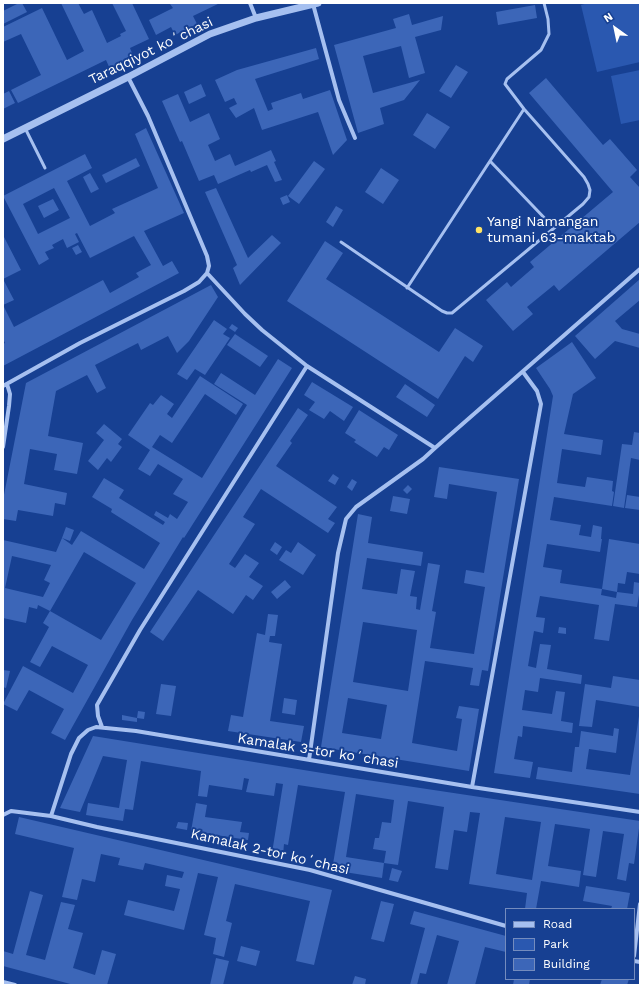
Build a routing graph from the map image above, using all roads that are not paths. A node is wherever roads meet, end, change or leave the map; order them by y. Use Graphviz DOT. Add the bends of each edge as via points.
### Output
graph roads {
  1 [pos="250,3"];
  2 [pos="544,3"];
  3 [pos="315,4"];
  4 [pos="256,18"];
  5 [pos="128,77"];
  6 [pos="524,109"];
  7 [pos="25,128"];
  8 [pos="355,138"];
  9 [pos="3,139"];
  10 [pos="490,161"];
  11 [pos="45,168"];
  12 [pos="554,228"];
  13 [pos="340,242"];
  14 [pos="640,270"];
  15 [pos="207,273"];
  16 [pos="407,288"];
  17 [pos="307,366"];
  18 [pos="523,372"];
  19 [pos="5,385"];
  20 [pos="3,447"];
  21 [pos="435,448"];
  22 [pos="102,727"];
  23 [pos="309,760"];
  24 [pos="472,787"];
  25 [pos="640,812"];
  26 [pos="3,815"];
  27 [pos="51,816"];
  28 [pos="640,904"];
  29 [pos="505,926"];
  30 [pos="635,947"];
  31 [pos="3,982"];
  32 [pos="15,985"];
  1 -- 4 [label="street"];
  2 -- 6 [label="lane" via="550,34 541,50 507,79 505,84"];
  3 -- 4 [label="street, Taraqqiyot koʻchasi"];
  3 -- 8 [label="street" via="338,100"];
  4 -- 5 [label="street, Taraqqiyot koʻchasi" via="210,34"];
  5 -- 7 [label="street, Taraqqiyot koʻchasi"];
  5 -- 15 [label="street" via="148,116 207,256"];
  6 -- 10 [label="lane"];
  6 -- 12 [label="lane" via="584,177 590,190 589,197 583,204"];
  7 -- 9 [label="street, Taraqqiyot koʻchasi"];
  7 -- 11 [label="lane"];
  10 -- 12 [label="lane"];
  10 -- 16 [label="lane"];
  12 -- 16 [label="lane" via="452,313 442,311"];
  13 -- 16 [label="lane"];
  14 -- 18 [label="street"];
  15 -- 17 [label="street" via="262,330"];
  15 -- 19 [label="street" via="199,282 184,291 80,343"];
  17 -- 21 [label="street"];
  17 -- 22 [label="street" via="140,630 98,705"];
  18 -- 21 [label="street"];
  18 -- 24 [label="street" via="537,391 541,404"];
  19 -- 20 [label="street" via="10,394"];
  21 -- 23 [label="street" via="356,507 346,519 338,553"];
  22 -- 23 [label="street, Kamalak 3-tor koʻchasi"];
  22 -- 27 [label="street, Kamalak 3-tor koʻchasi" via="88,730 79,738 71,754"];
  23 -- 24 [label="street, Kamalak 3-tor koʻchasi"];
  24 -- 25 [label="street, Kamalak 3-tor koʻchasi"];
  26 -- 27 [label="street, Kamalak 2-tor koʻchasi" via="12,811"];
  27 -- 29 [label="street, Kamalak 2-tor koʻchasi" via="310,870"];
  28 -- 30 [label="street"];
  31 -- 32 [label="street"];
}
